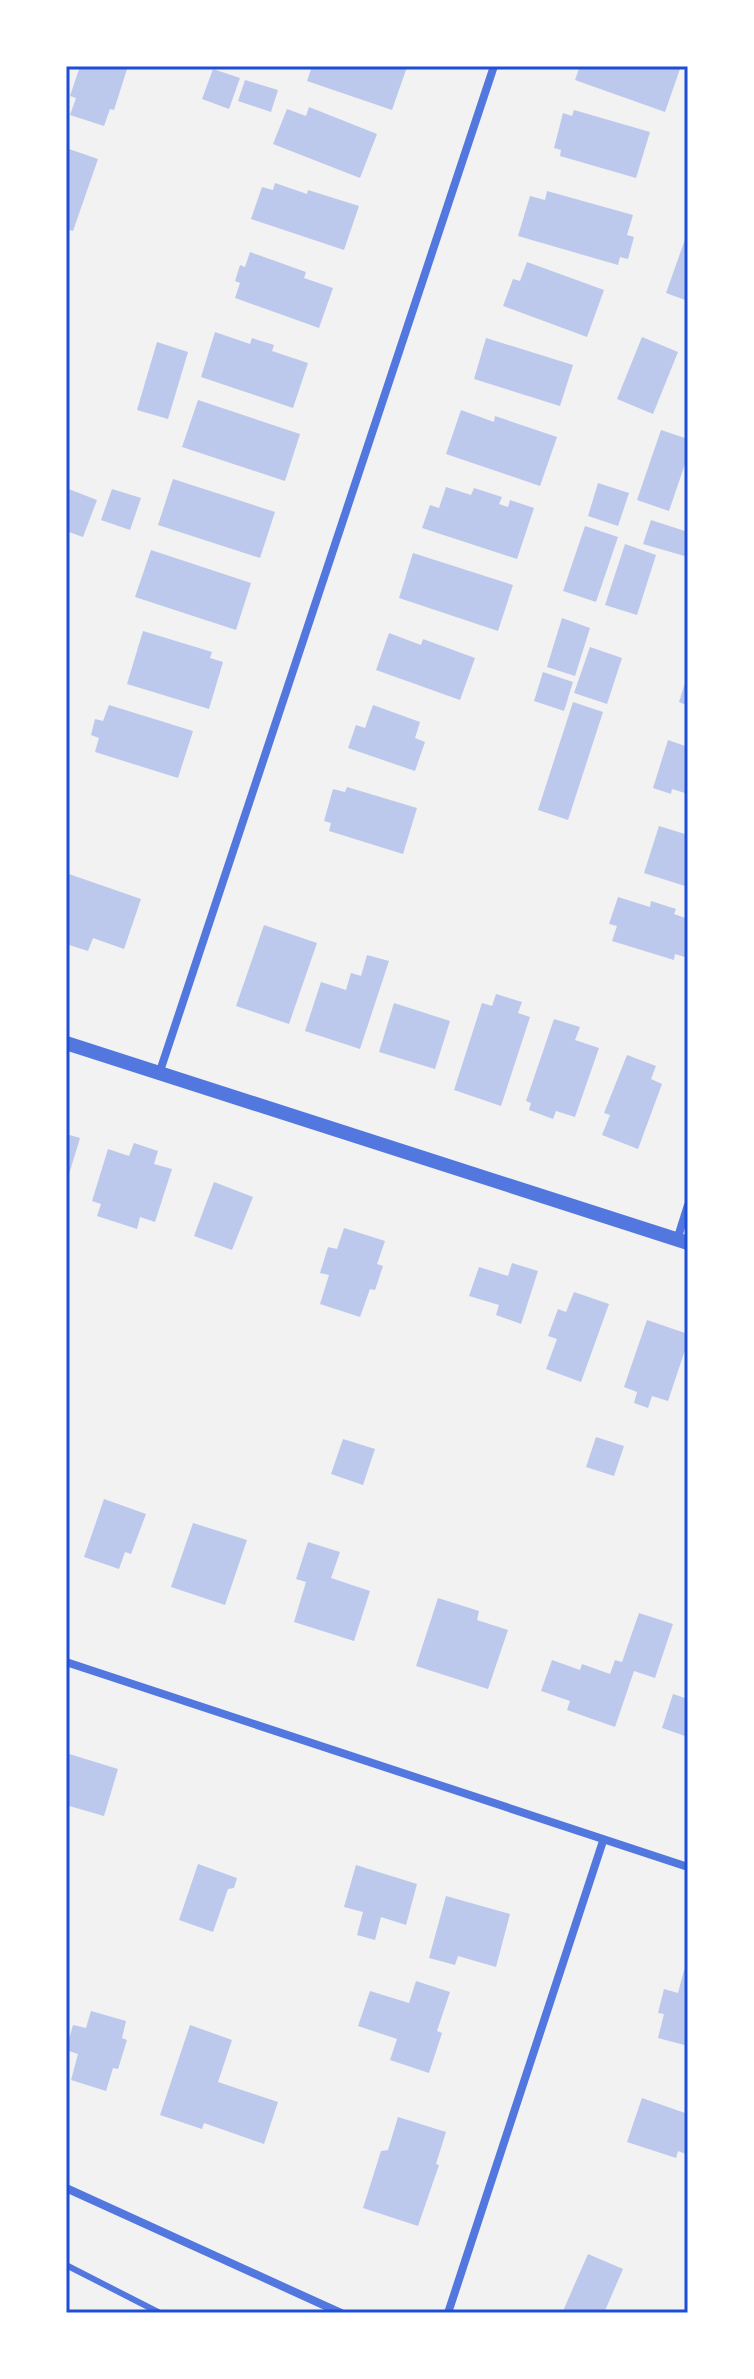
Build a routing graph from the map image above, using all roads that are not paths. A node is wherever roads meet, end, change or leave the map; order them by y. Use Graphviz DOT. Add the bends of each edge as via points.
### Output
graph roads {
  1 [pos="494,66"];
  2 [pos="66,1043"];
  3 [pos="159,1074"];
  4 [pos="688,1205"];
  5 [pos="682,1241"];
  6 [pos="66,1662"];
  7 [pos="603,1841"];
  8 [pos="688,1867"];
  9 [pos="66,2188"];
  10 [pos="66,2265"];
  11 [pos="160,2313"];
  12 [pos="341,2313"];
  13 [pos="448,2313"];
  1 -- 3 [label="street"];
  2 -- 3 [label="street"];
  3 -- 5 [label="street"];
  4 -- 5 [label="street"];
  6 -- 7 [label="street"];
  7 -- 8 [label="street"];
  7 -- 13 [label="street"];
  9 -- 12 [label="street"];
  10 -- 11 [label="lane"];
}
